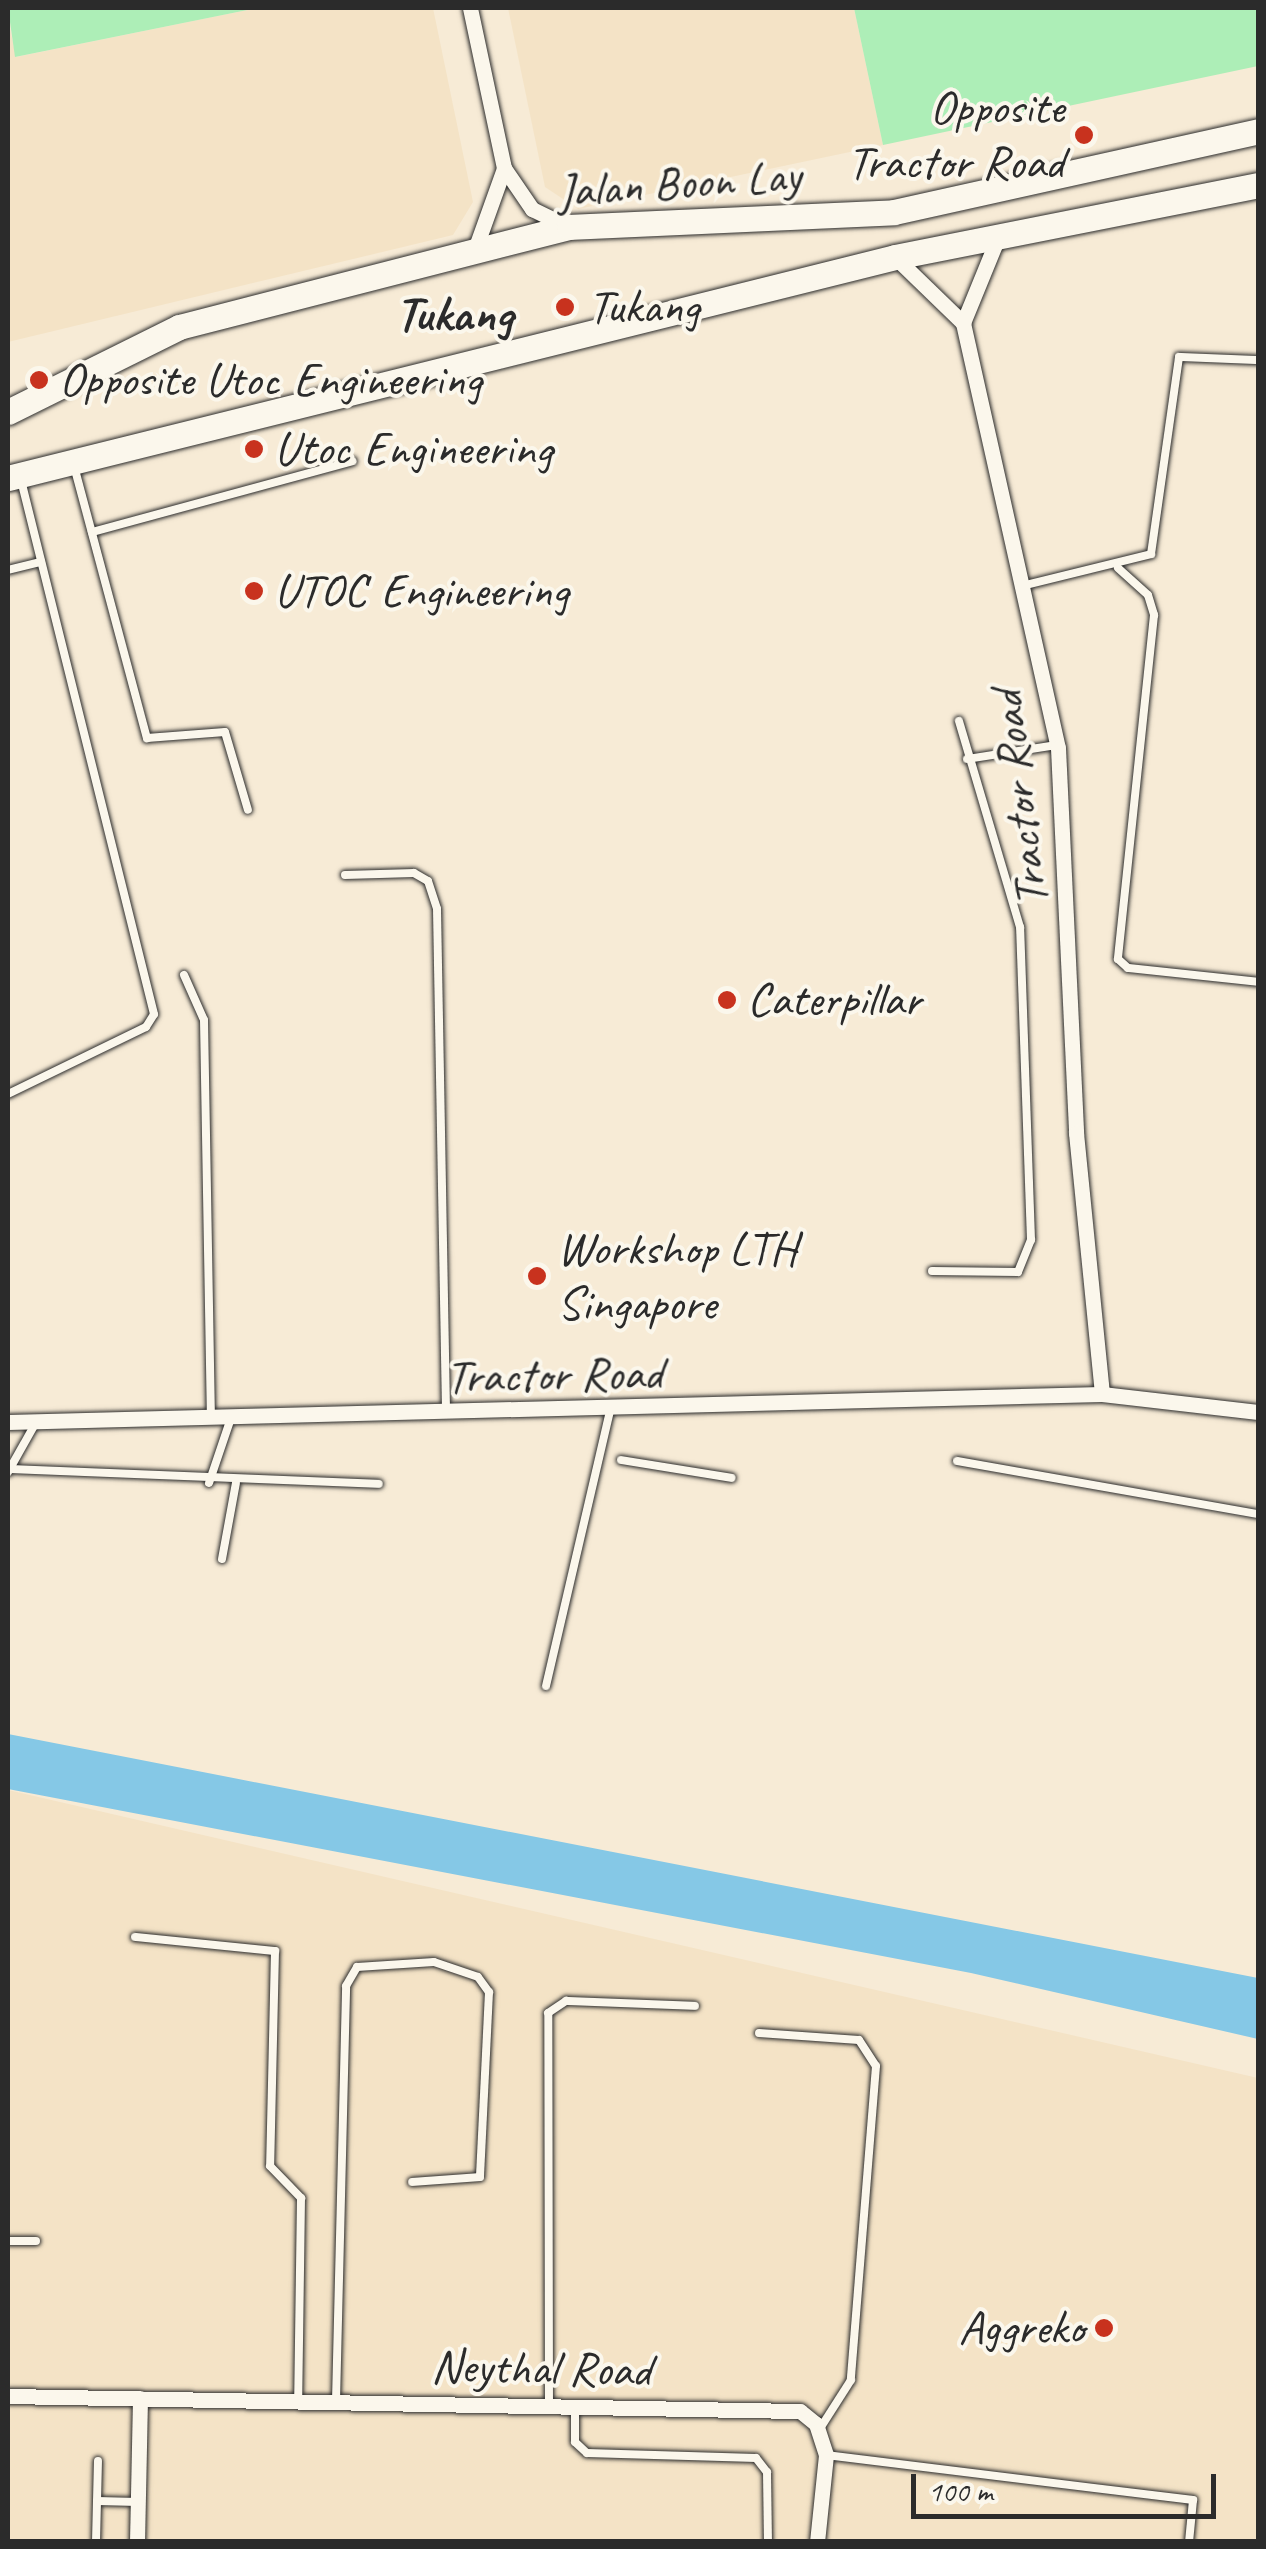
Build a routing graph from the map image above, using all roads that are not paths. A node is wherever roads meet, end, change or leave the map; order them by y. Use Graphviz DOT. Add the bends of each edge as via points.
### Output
graph roads {
  1 [pos="470,8"];
  2 [pos="1258,131"];
  3 [pos="504,168"];
  4 [pos="1258,185"];
  5 [pos="569,227"];
  6 [pos="999,235"];
  7 [pos="474,252"];
  8 [pos="895,256"];
  9 [pos="963,323"];
  10 [pos="1258,360"];
  11 [pos="8,412"];
  12 [pos="73,461"];
  13 [pos="353,461"];
  14 [pos="14,477"];
  15 [pos="92,532"];
  16 [pos="41,562"];
  17 [pos="1118,568"];
  18 [pos="8,570"];
  19 [pos="1026,585"];
  20 [pos="959,720"];
  21 [pos="1057,744"];
  22 [pos="967,758"];
  23 [pos="248,810"];
  24 [pos="345,874"];
  25 [pos="184,975"];
  26 [pos="1258,982"];
  27 [pos="8,1094"];
  28 [pos="932,1271"];
  29 [pos="1102,1394"];
  30 [pos="610,1412"];
  31 [pos="1258,1412"];
  32 [pos="446,1415"];
  33 [pos="211,1418"];
  34 [pos="231,1418"];
  35 [pos="36,1421"];
  36 [pos="8,1422"];
  37 [pos="620,1460"];
  38 [pos="958,1462"];
  39 [pos="8,1470"];
  40 [pos="732,1478"];
  41 [pos="210,1483"];
  42 [pos="236,1484"];
  43 [pos="379,1484"];
  44 [pos="1258,1514"];
  45 [pos="222,1558"];
  46 [pos="546,1686"];
  47 [pos="135,1937"];
  48 [pos="695,2006"];
  49 [pos="758,2033"];
  50 [pos="412,2182"];
  51 [pos="8,2241"];
  52 [pos="36,2242"];
  53 [pos="8,2396"];
  54 [pos="140,2398"];
  55 [pos="298,2401"];
  56 [pos="336,2401"];
  57 [pos="549,2405"];
  58 [pos="574,2406"];
  59 [pos="819,2430"];
  60 [pos="826,2455"];
  61 [pos="98,2461"];
  62 [pos="97,2501"];
  63 [pos="138,2502"];
  64 [pos="96,2542"];
  65 [pos="137,2542"];
  66 [pos="768,2542"];
  67 [pos="816,2542"];
  68 [pos="1189,2542"];
  1 -- 3 [label="street"];
  2 -- 5 [label="main road, Jalan Boon Lay" via="894,212"];
  3 -- 5 [label="street" via="532,209"];
  3 -- 7 [label="street"];
  4 -- 6 [label="main road"];
  5 -- 7 [label="main road, Jalan Boon Lay"];
  6 -- 8 [label="main road"];
  6 -- 9 [label="street"];
  7 -- 11 [label="main road, Jalan Boon Lay" via="178,327"];
  8 -- 9 [label="street"];
  8 -- 12 [label="main road"];
  9 -- 19 [label="street, Tractor Road"];
  10 -- 17 [label="lane" via="1179,357 1155,545"];
  12 -- 14 [label="main road"];
  12 -- 15 [label="lane"];
  13 -- 15 [label="lane"];
  14 -- 16 [label="lane"];
  15 -- 23 [label="lane" via="147,738 225,732"];
  16 -- 18 [label="lane"];
  16 -- 27 [label="lane" via="154,1014 146,1027"];
  17 -- 19 [label="lane"];
  17 -- 26 [label="lane" via="1148,594 1154,615 1118,959 1128,968"];
  19 -- 21 [label="street, Tractor Road"];
  20 -- 22 [label="lane"];
  21 -- 22 [label="lane"];
  21 -- 29 [label="street, Tractor Road" via="1076,1133"];
  22 -- 28 [label="lane" via="1020,927 1031,1240 1018,1272"];
  24 -- 32 [label="lane" via="414,874 428,882 437,909"];
  25 -- 33 [label="lane" via="204,1020"];
  29 -- 30 [label="street, Tractor Road"];
  29 -- 31 [label="street, Tractor Road"];
  30 -- 32 [label="street, Tractor Road"];
  30 -- 46 [label="lane"];
  32 -- 34 [label="street, Tractor Road"];
  33 -- 34 [label="street, Tractor Road"];
  33 -- 35 [label="street, Tractor Road"];
  34 -- 41 [label="lane"];
  35 -- 36 [label="street, Tractor Road"];
  35 -- 39 [label="lane"];
  37 -- 40 [label="lane"];
  38 -- 44 [label="lane"];
  39 -- 41 [label="lane"];
  41 -- 42 [label="lane"];
  42 -- 43 [label="lane"];
  42 -- 45 [label="lane"];
  47 -- 55 [label="lane" via="274,1951 270,2166 302,2198"];
  48 -- 57 [label="lane" via="566,2001 548,2013"];
  49 -- 59 [label="lane" via="859,2040 876,2066 851,2380"];
  50 -- 56 [label="lane" via="480,2177 489,1992 478,1977 434,1962 357,1966 346,1986"];
  51 -- 52 [label="lane"];
  53 -- 54 [label="street, Neythal Road"];
  54 -- 55 [label="street, Neythal Road"];
  54 -- 63 [label="street"];
  55 -- 56 [label="street, Neythal Road"];
  56 -- 57 [label="street, Neythal Road"];
  57 -- 58 [label="street, Neythal Road"];
  58 -- 59 [label="street, Neythal Road" via="800,2412"];
  58 -- 66 [label="lane" via="575,2442 588,2454 756,2458 767,2472"];
  59 -- 60 [label="street"];
  60 -- 67 [label="street"];
  60 -- 68 [label="lane" via="1193,2500"];
  61 -- 62 [label="lane"];
  62 -- 63 [label="lane"];
  62 -- 64 [label="lane"];
  63 -- 65 [label="street"];
}
